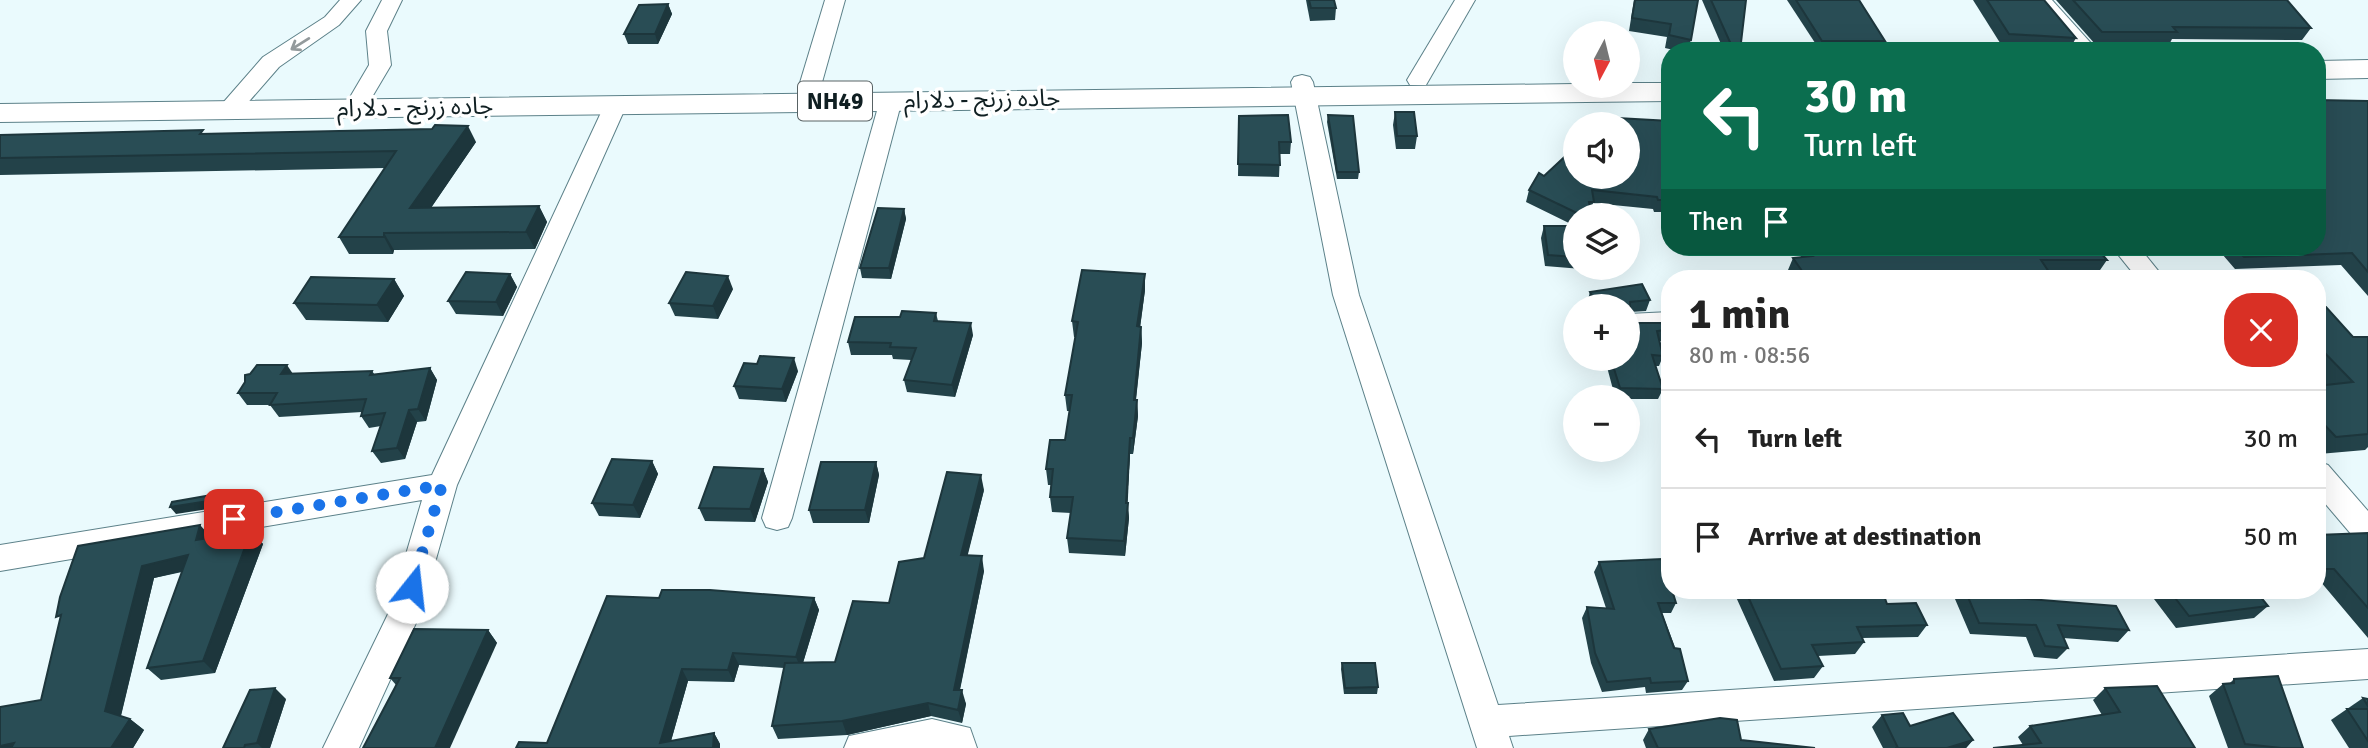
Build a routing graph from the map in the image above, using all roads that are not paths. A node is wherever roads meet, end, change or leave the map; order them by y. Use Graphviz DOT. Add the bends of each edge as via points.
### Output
graph roads {
  1 [pos="351,0"];
  2 [pos="392,0"];
  3 [pos="835,0"];
  4 [pos="1465,0"];
  5 [pos="2041,0"];
  6 [pos="2079,42"];
  7 [pos="2368,69"];
  8 [pos="2326,70"];
  9 [pos="1640,78"];
  10 [pos="1661,78"];
  11 [pos="1563,79"];
  12 [pos="1418,80"];
  13 [pos="2368,84"];
  14 [pos="2326,85"];
  15 [pos="810,86"];
  16 [pos="1303,89"];
  17 [pos="1661,92"];
  18 [pos="0,95"];
  19 [pos="237,100"];
  20 [pos="359,100"];
  21 [pos="891,100"];
  22 [pos="616,104"];
  23 [pos="0,113"];
  24 [pos="2133,256"];
  25 [pos="2144,270"];
  26 [pos="1661,321"];
  27 [pos="1640,322"];
  28 [pos="2326,484"];
  29 [pos="442,485"];
  30 [pos="777,518"];
  31 [pos="2368,533"];
  32 [pos="0,558"];
  33 [pos="2368,664"];
  34 [pos="1491,735"];
  35 [pos="341,748"];
  36 [pos="862,748"];
  37 [pos="959,748"];
  1 -- 19 [label="street, one-way" via="332,21 271,62"];
  2 -- 20 [label="street" via="374,33 380,65"];
  3 -- 15 [label="street"];
  4 -- 12 [label="street"];
  5 -- 6 [label="street"];
  7 -- 8 [label="highway"];
  9 -- 10 [label="highway"];
  11 -- 12 [label="highway, جاده زرنج - دلارام / NH49"];
  12 -- 16 [label="highway, جاده زرنج - دلارام / NH49"];
  13 -- 14 [label="highway"];
  15 -- 16 [label="highway, جاده زرنج - دلارام / NH49"];
  15 -- 20 [label="highway, جاده زرنج - دلارام / NH49"];
  16 -- 17 [label="highway, جاده زرنج - دلارام / NH49"];
  16 -- 21 [label="highway, جاده زرنج - دلارام / NH49"];
  16 -- 34 [label="street" via="1346,295"];
  18 -- 19 [label="highway, جاده زرنج - دلارام / NH49"];
  19 -- 20 [label="highway, جاده زرنج - دلارام / NH49"];
  19 -- 23 [label="highway, جاده زرنج - دلارام / NH49"];
  20 -- 22 [label="highway, جاده زرنج - دلارام / NH49"];
  21 -- 22 [label="highway, جاده زرنج - دلارام / NH49"];
  21 -- 30 [label="street"];
  22 -- 29 [label="street"];
  24 -- 25 [label="street"];
  26 -- 27 [label="street"];
  28 -- 31 [label="street"];
  29 -- 32 [label="street"];
  29 -- 35 [label="street" via="405,612"];
  33 -- 34 [label="street"];
  36 -- 37 [label="street" via="932,735 958,740"];
}
